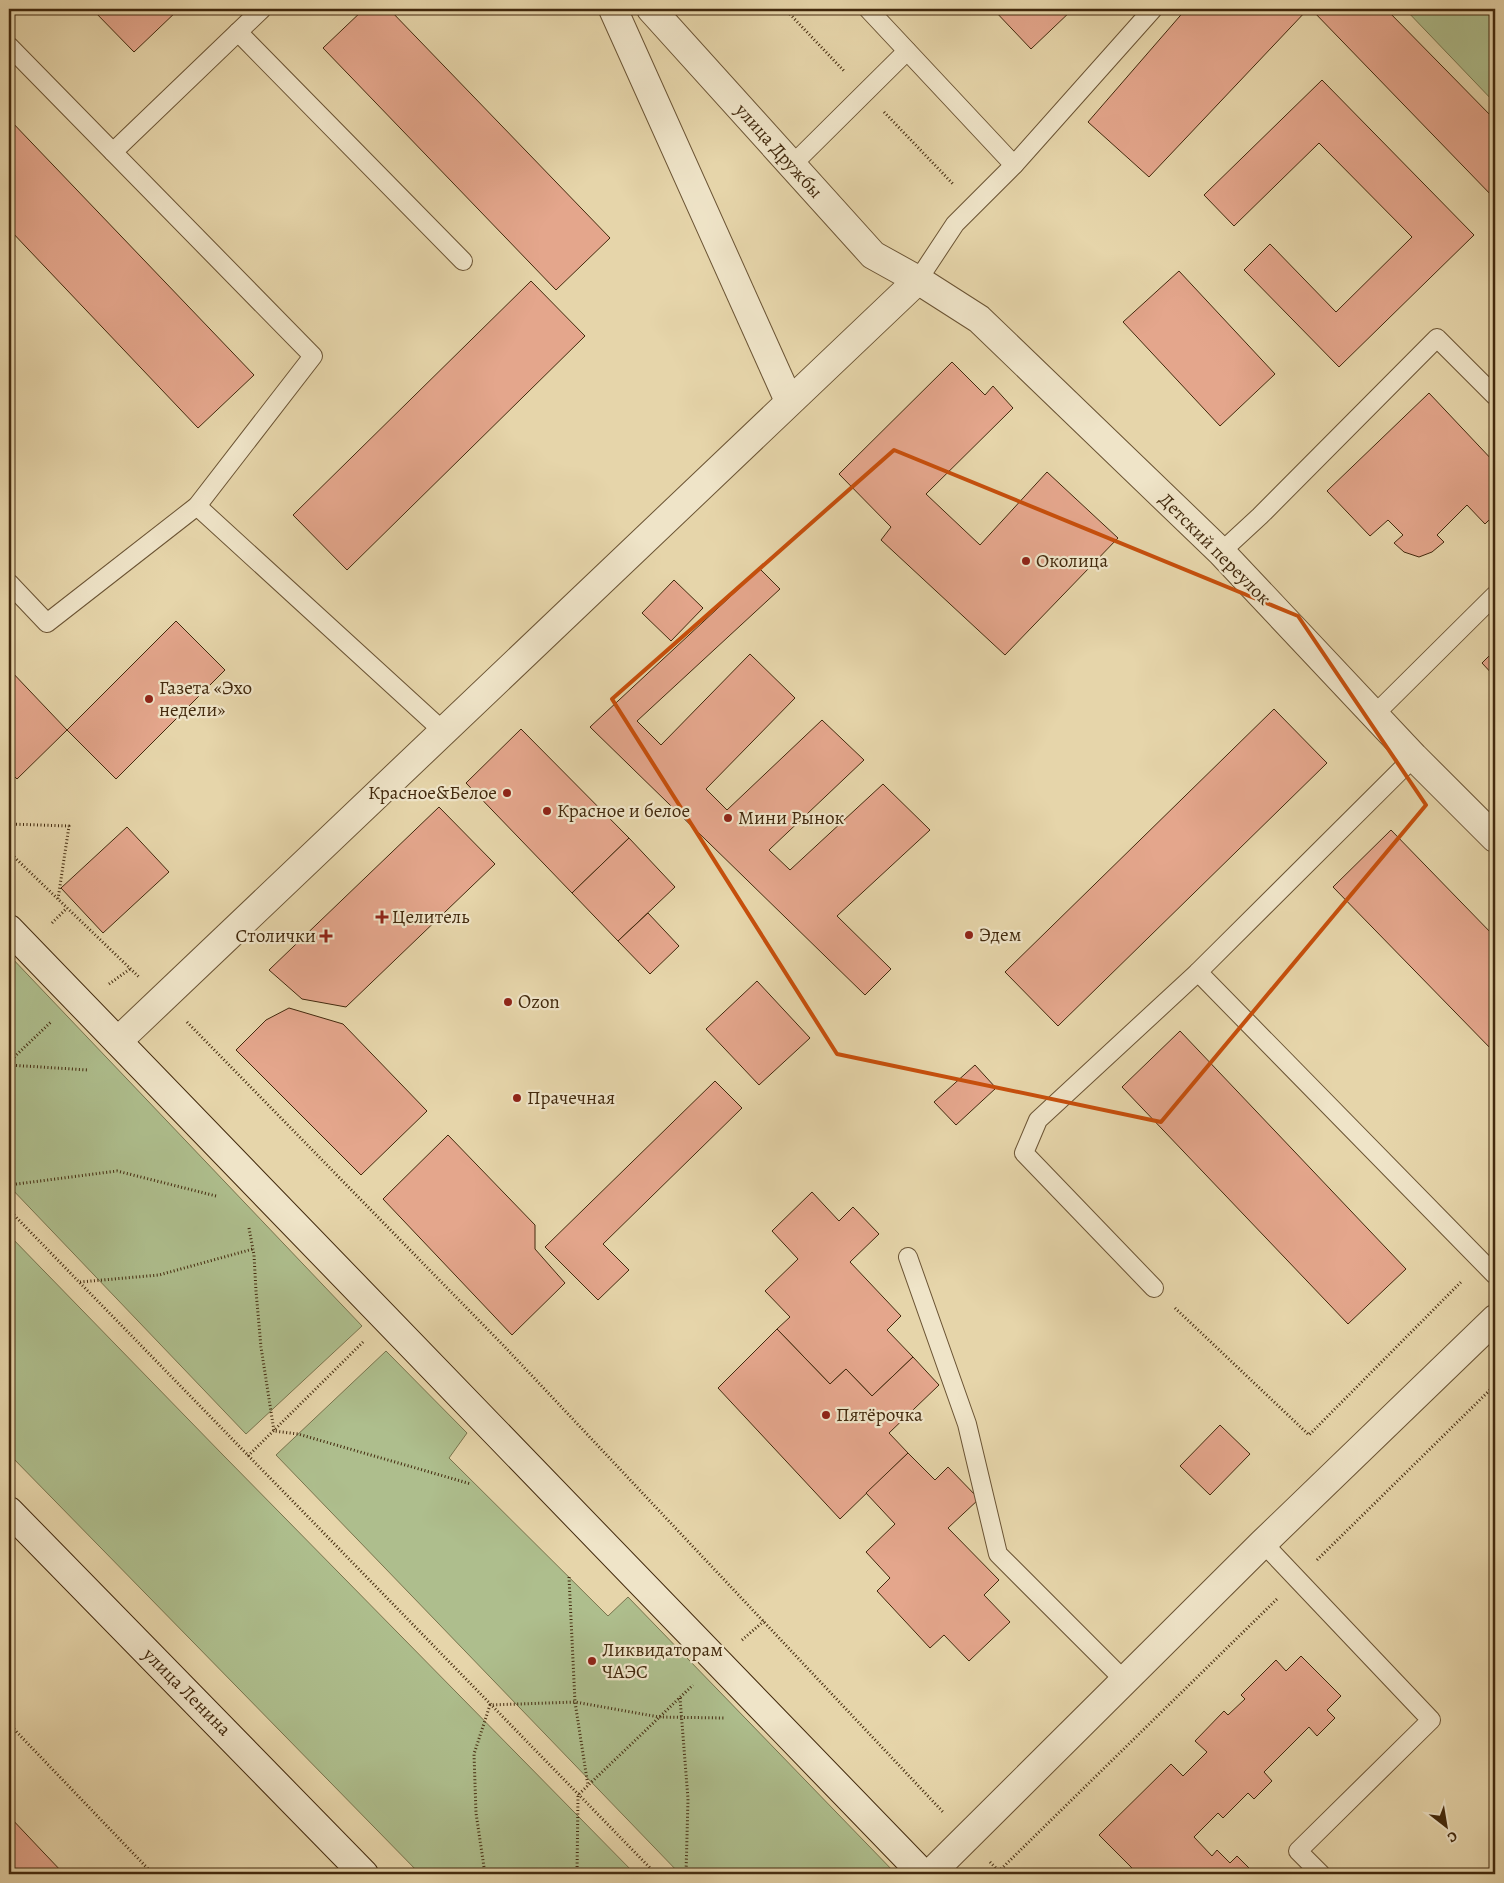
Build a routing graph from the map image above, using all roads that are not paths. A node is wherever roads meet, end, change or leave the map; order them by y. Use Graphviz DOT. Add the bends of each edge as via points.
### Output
graph roads {
  1 [pos="262,9"];
  2 [pos="613,9"];
  3 [pos="651,9"];
  4 [pos="868,9"];
  5 [pos="1153,9"];
  6 [pos="238,32"];
  7 [pos="9,46"];
  8 [pos="907,51"];
  9 [pos="113,152"];
  10 [pos="792,165"];
  11 [pos="1014,165"];
  12 [pos="463,261"];
  13 [pos="918,280"];
  14 [pos="1495,396"];
  15 [pos="789,401"];
  16 [pos="197,506"];
  17 [pos="1221,552"];
  18 [pos="9,583"];
  19 [pos="1495,595"];
  20 [pos="1374,715"];
  21 [pos="443,731"];
  22 [pos="1414,757"];
  23 [pos="1495,838"];
  24 [pos="9,929"];
  25 [pos="1198,972"];
  26 [pos="118,1041"];
  27 [pos="908,1257"];
  28 [pos="1495,1274"];
  29 [pos="1154,1288"];
  30 [pos="1495,1319"];
  31 [pos="9,1512"];
  32 [pos="1263,1543"];
  33 [pos="1125,1681"];
  34 [pos="364,1874"];
  35 [pos="923,1874"];
  36 [pos="930,1874"];
  37 [pos="1322,1874"];
  1 -- 6 [label="lane"];
  2 -- 15 [label="street"];
  3 -- 10 [label="street, улица Дружбы"];
  4 -- 8 [label="lane"];
  5 -- 11 [label="lane"];
  6 -- 9 [label="lane"];
  6 -- 12 [label="lane"];
  7 -- 9 [label="lane"];
  8 -- 10 [label="lane"];
  8 -- 11 [label="lane"];
  9 -- 16 [label="lane" via="313,356"];
  10 -- 13 [label="street, улица Дружбы" via="873,255"];
  11 -- 13 [label="lane" via="955,224"];
  13 -- 15 [label="street"];
  13 -- 17 [label="street, Детский переулок" via="979,319"];
  14 -- 17 [label="lane" via="1437,338"];
  15 -- 21 [label="street"];
  16 -- 18 [label="lane" via="47,623"];
  16 -- 21 [label="lane"];
  17 -- 20 [label="street, Детский переулок"];
  19 -- 20 [label="lane"];
  20 -- 22 [label="street, Детский переулок"];
  21 -- 26 [label="street"];
  22 -- 23 [label="street, Детский переулок"];
  22 -- 25 [label="lane"];
  24 -- 26 [label="street"];
  25 -- 28 [label="lane"];
  25 -- 29 [label="lane" via="1038,1120 1024,1153"];
  26 -- 35 [label="street"];
  27 -- 33 [label="lane" via="967,1424 998,1554"];
  30 -- 32 [label="street"];
  31 -- 34 [label="street, улица Ленина"];
  32 -- 33 [label="street"];
  32 -- 37 [label="lane" via="1431,1720 1298,1851"];
  33 -- 36 [label="street"];
}
